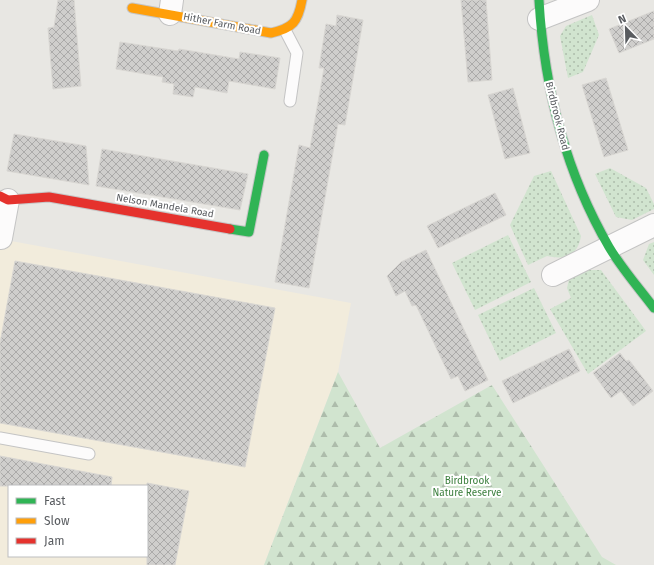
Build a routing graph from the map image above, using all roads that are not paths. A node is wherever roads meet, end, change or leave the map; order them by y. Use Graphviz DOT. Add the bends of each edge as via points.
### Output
graph roads {
  1 [pos="302,0"];
  2 [pos="588,0"];
  3 [pos="171,7"];
  4 [pos="132,8"];
  5 [pos="539,10"];
  6 [pos="285,30"];
  7 [pos="290,100"];
  8 [pos="264,155"];
  9 [pos="4,198"];
  10 [pos="654,226"];
  11 [pos="0,240"];
  12 [pos="609,247"];
  13 [pos="553,275"];
  14 [pos="654,308"];
  15 [pos="0,438"];
  16 [pos="89,454"];
  1 -- 6 [label="street" via="296,22"];
  2 -- 5 [label="street"];
  3 -- 4 [label="street, Hither Farm Road"];
  3 -- 6 [label="street, Hither Farm Road" via="272,34"];
  5 -- 12 [label="street, Birdbrook Road" via="544,56 562,140 576,179"];
  6 -- 7 [label="lane" via="297,53"];
  8 -- 9 [label="street, Nelson Mandela Road" via="249,232 50,197"];
  9 -- 11 [label="street"];
  10 -- 12 [label="street"];
  12 -- 13 [label="street"];
  12 -- 14 [label="street, Birdbrook Road"];
  15 -- 16 [label="lane"];
}
